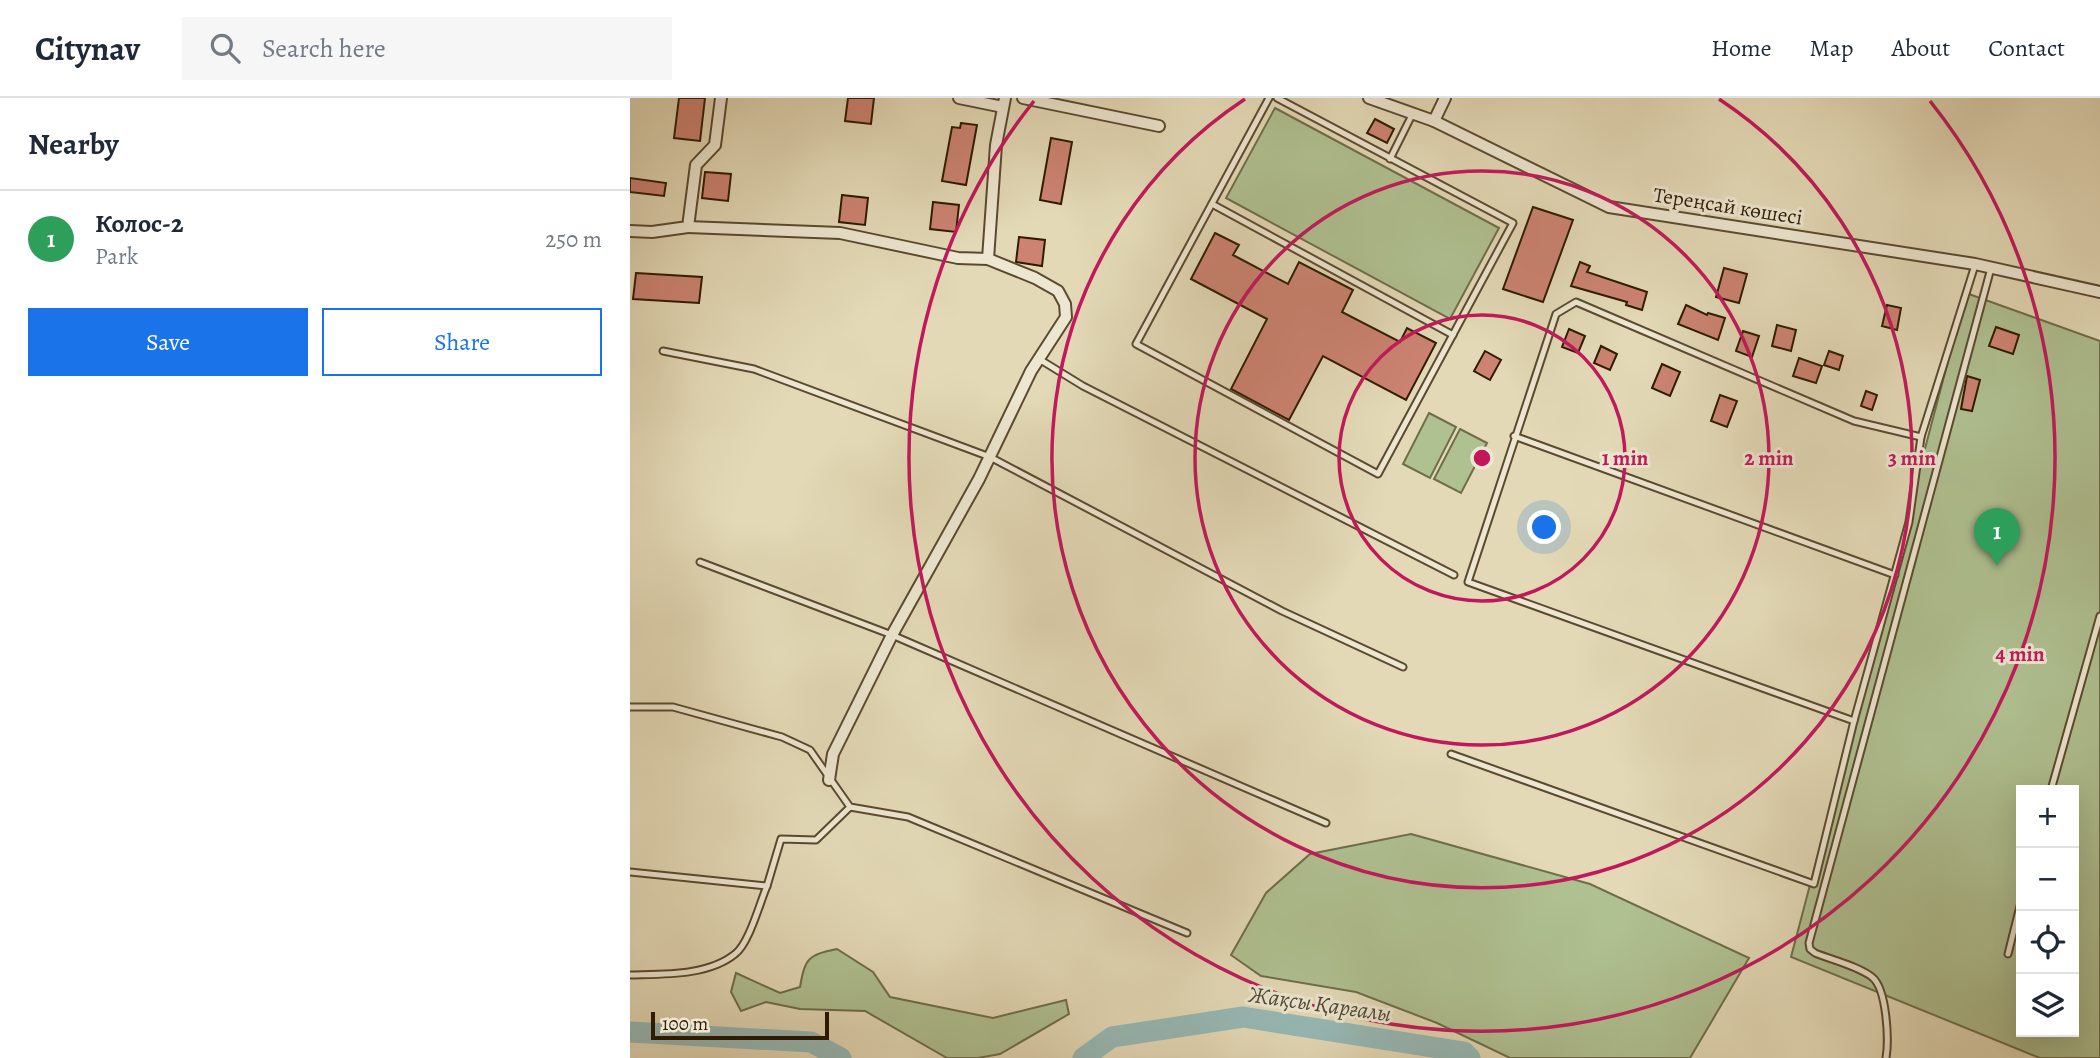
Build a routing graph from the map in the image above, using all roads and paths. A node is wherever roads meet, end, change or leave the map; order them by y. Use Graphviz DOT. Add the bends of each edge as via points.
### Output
graph roads {
  1 [pos="721,98"];
  2 [pos="959,98"];
  3 [pos="1023,98"];
  4 [pos="1269,98"];
  5 [pos="1277,98"];
  6 [pos="1369,98"];
  7 [pos="1445,98"];
  8 [pos="1004,102"];
  9 [pos="1413,114"];
  10 [pos="1434,121"];
  11 [pos="1159,126"];
  12 [pos="1390,159"];
  13 [pos="1212,204"];
  14 [pos="688,227"];
  15 [pos="630,231"];
  16 [pos="988,259"];
  17 [pos="1975,264"];
  18 [pos="1991,268"];
  19 [pos="2100,292"];
  20 [pos="1453,335"];
  21 [pos="663,351"];
  22 [pos="1039,359"];
  23 [pos="1514,436"];
  24 [pos="1921,437"];
  25 [pos="990,457"];
  26 [pos="701,562"];
  27 [pos="1454,575"];
  28 [pos="1895,575"];
  29 [pos="2100,616"];
  30 [pos="892,635"];
  31 [pos="1403,667"];
  32 [pos="630,707"];
  33 [pos="1854,721"];
  34 [pos="1451,754"];
  35 [pos="829,780"];
  36 [pos="2053,785"];
  37 [pos="850,807"];
  38 [pos="1326,823"];
  39 [pos="630,872"];
  40 [pos="767,886"];
  41 [pos="2019,911"];
  42 [pos="1188,933"];
  43 [pos="2008,954"];
  44 [pos="630,975"];
  45 [pos="1886,1058"];
  1 -- 14 [label="street" via="715,145 696,165"];
  2 -- 8 [label="street"];
  3 -- 11 [label="street"];
  4 -- 13 [label="lane"];
  5 -- 12 [label="lane"];
  6 -- 9 [label="street, Тереңсай көшесі"];
  7 -- 10 [label="street"];
  8 -- 16 [label="street" via="996,145"];
  9 -- 10 [label="street, Тереңсай көшесі"];
  9 -- 12 [label="lane"];
  10 -- 17 [label="street, Тереңсай көшесі" via="1609,207"];
  12 -- 20 [label="lane" via="1513,223"];
  13 -- 20 [label="lane"];
  13 -- 20 [label="lane" via="1136,344 1378,474"];
  14 -- 15 [label="street"];
  14 -- 16 [label="street" via="840,233 958,258"];
  16 -- 22 [label="street" via="1058,291 1066,317"];
  17 -- 18 [label="street, Тереңсай көшесі"];
  17 -- 24 [label="lane"];
  18 -- 19 [label="street, Тереңсай көшесі"];
  18 -- 45 [label="lane" via="1809,943 1815,953 1872,977 1880,988 1886,1017"];
  21 -- 25 [label="lane" via="754,369"];
  22 -- 25 [label="street"];
  22 -- 27 [label="lane" via="1083,386"];
  23 -- 24 [label="lane" via="1556,314 1576,302 1854,421"];
  23 -- 28 [label="lane"];
  23 -- 33 [label="lane" via="1468,582"];
  24 -- 28 [label="lane" via="1909,522"];
  25 -- 30 [label="street"];
  25 -- 31 [label="lane" via="1282,611"];
  26 -- 30 [label="lane"];
  28 -- 33 [label="lane"];
  29 -- 36 [label="lane"];
  30 -- 35 [label="street" via="832,754"];
  30 -- 38 [label="lane"];
  32 -- 35 [label="lane" via="673,707 782,737 810,750"];
  33 -- 34 [label="lane" via="1814,884"];
  35 -- 37 [label="lane"];
  37 -- 40 [label="lane" via="816,840 781,839"];
  37 -- 42 [label="lane" via="908,817"];
  39 -- 40 [label="lane"];
  40 -- 44 [label="lane" via="736,954 692,972"];
  41 -- 43 [label="lane"];
}
